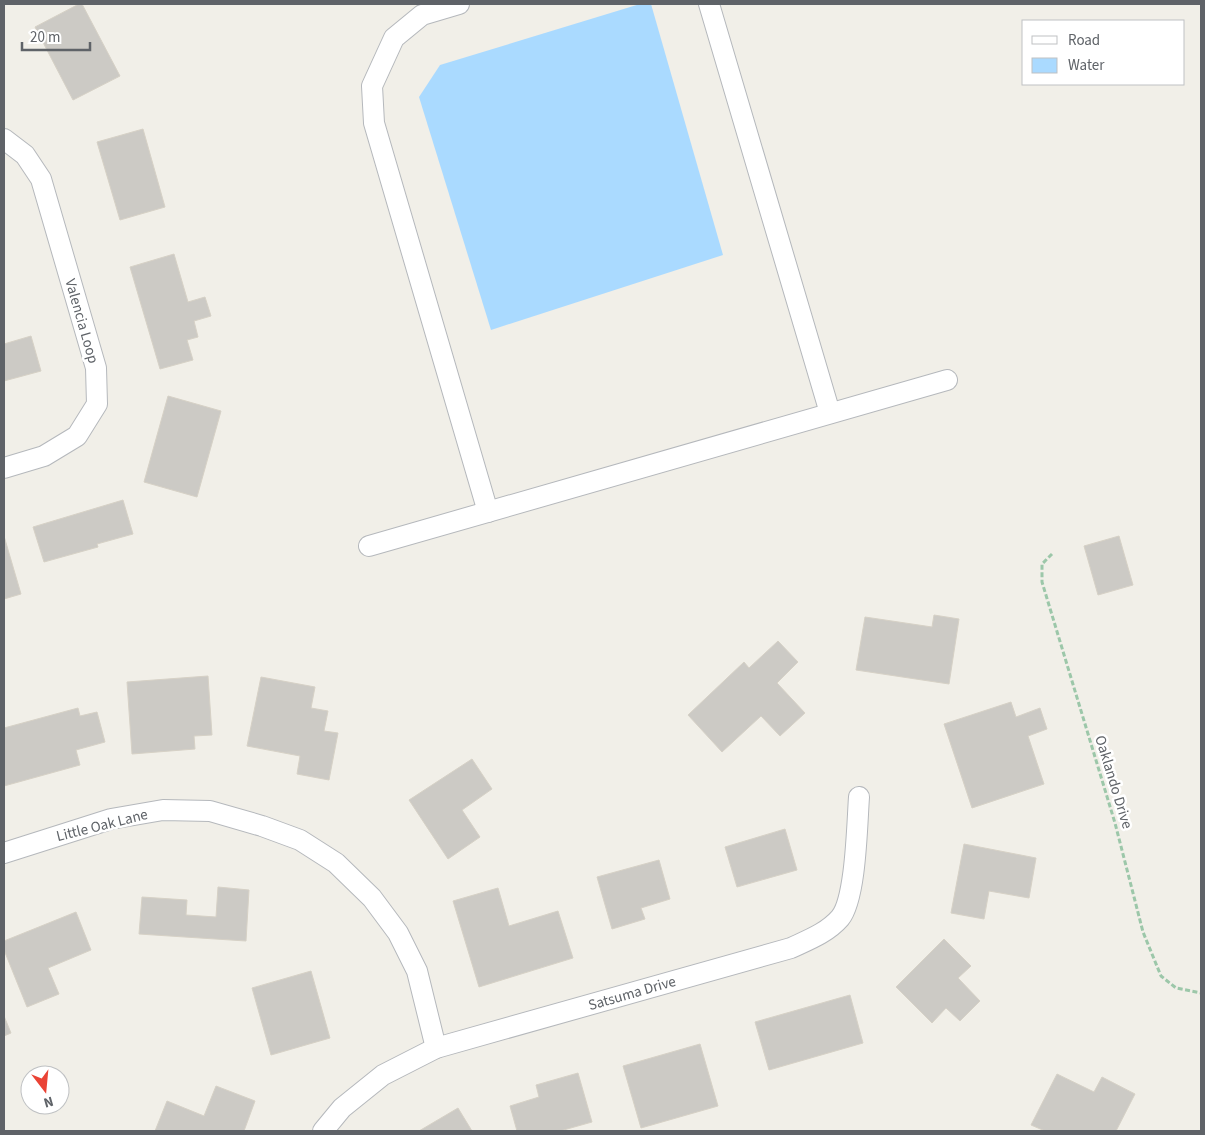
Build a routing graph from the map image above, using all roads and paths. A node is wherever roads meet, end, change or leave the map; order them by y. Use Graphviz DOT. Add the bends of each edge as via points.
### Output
graph roads {
  1 [pos="459,4"];
  2 [pos="709,4"];
  3 [pos="4,139"];
  4 [pos="947,380"];
  5 [pos="830,413"];
  6 [pos="4,468"];
  7 [pos="488,512"];
  8 [pos="369,546"];
  9 [pos="1052,554"];
  10 [pos="859,797"];
  11 [pos="4,853"];
  12 [pos="1201,994"];
  13 [pos="436,1048"];
  14 [pos="323,1131"];
  1 -- 7 [label="street" via="422,15 394,38 372,86 372,95 374,123"];
  2 -- 5 [label="street"];
  3 -- 6 [label="street, Valencia Loop" via="26,155 41,179 96,368 97,404 77,436 44,456"];
  4 -- 5 [label="street"];
  5 -- 7 [label="street"];
  7 -- 8 [label="street"];
  9 -- 12 [label="path, Oaklando Drive" via="1042,564 1042,582 1115,823 1144,932 1161,976 1176,988"];
  10 -- 13 [label="street, Satsuma Drive" via="851,894 840,918 820,935 791,948"];
  11 -- 13 [label="street, Little Oak Lane" via="111,820 163,810 210,811 300,840 336,863 372,898 398,933 417,970"];
  13 -- 14 [label="street, Satsuma Drive" via="384,1076 342,1108"];
}
